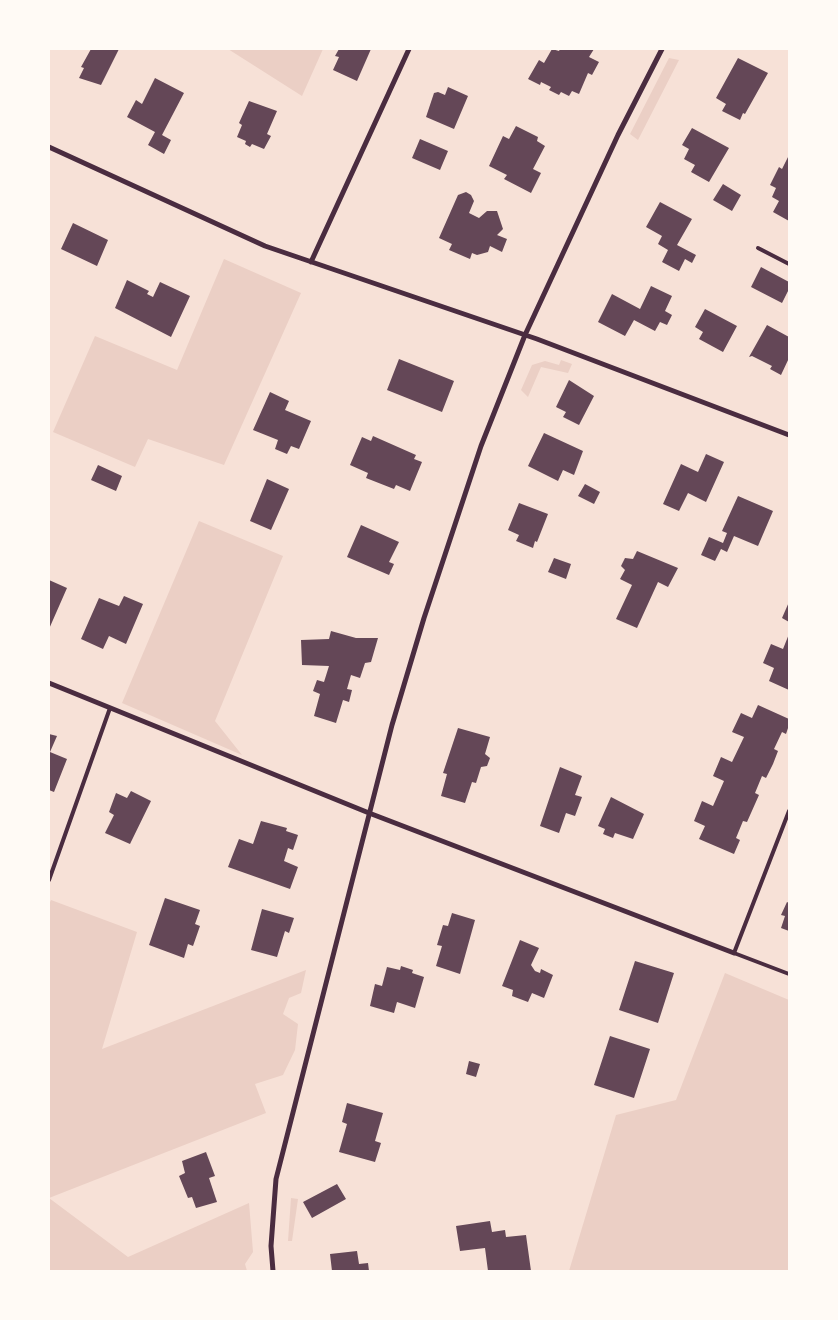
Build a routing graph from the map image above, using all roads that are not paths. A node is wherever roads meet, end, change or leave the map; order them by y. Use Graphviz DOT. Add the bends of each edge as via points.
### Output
graph roads {
  1 [pos="409,49"];
  2 [pos="662,49"];
  3 [pos="49,146"];
  4 [pos="758,248"];
  5 [pos="310,262"];
  6 [pos="789,264"];
  7 [pos="525,335"];
  8 [pos="789,435"];
  9 [pos="49,683"];
  10 [pos="110,708"];
  11 [pos="789,811"];
  12 [pos="369,813"];
  13 [pos="49,880"];
  14 [pos="734,953"];
  15 [pos="789,974"];
  16 [pos="273,1271"];
  1 -- 5 [label="street"];
  2 -- 7 [label="street" via="620,130"];
  3 -- 5 [label="street" via="218,225"];
  4 -- 6 [label="lane"];
  5 -- 7 [label="street"];
  7 -- 8 [label="street"];
  7 -- 12 [label="street" via="481,446 424,618"];
  9 -- 10 [label="street"];
  10 -- 12 [label="street"];
  10 -- 13 [label="lane"];
  11 -- 14 [label="lane"];
  12 -- 14 [label="street"];
  12 -- 16 [label="street" via="276,1178 271,1229"];
  14 -- 15 [label="lane"];
}
